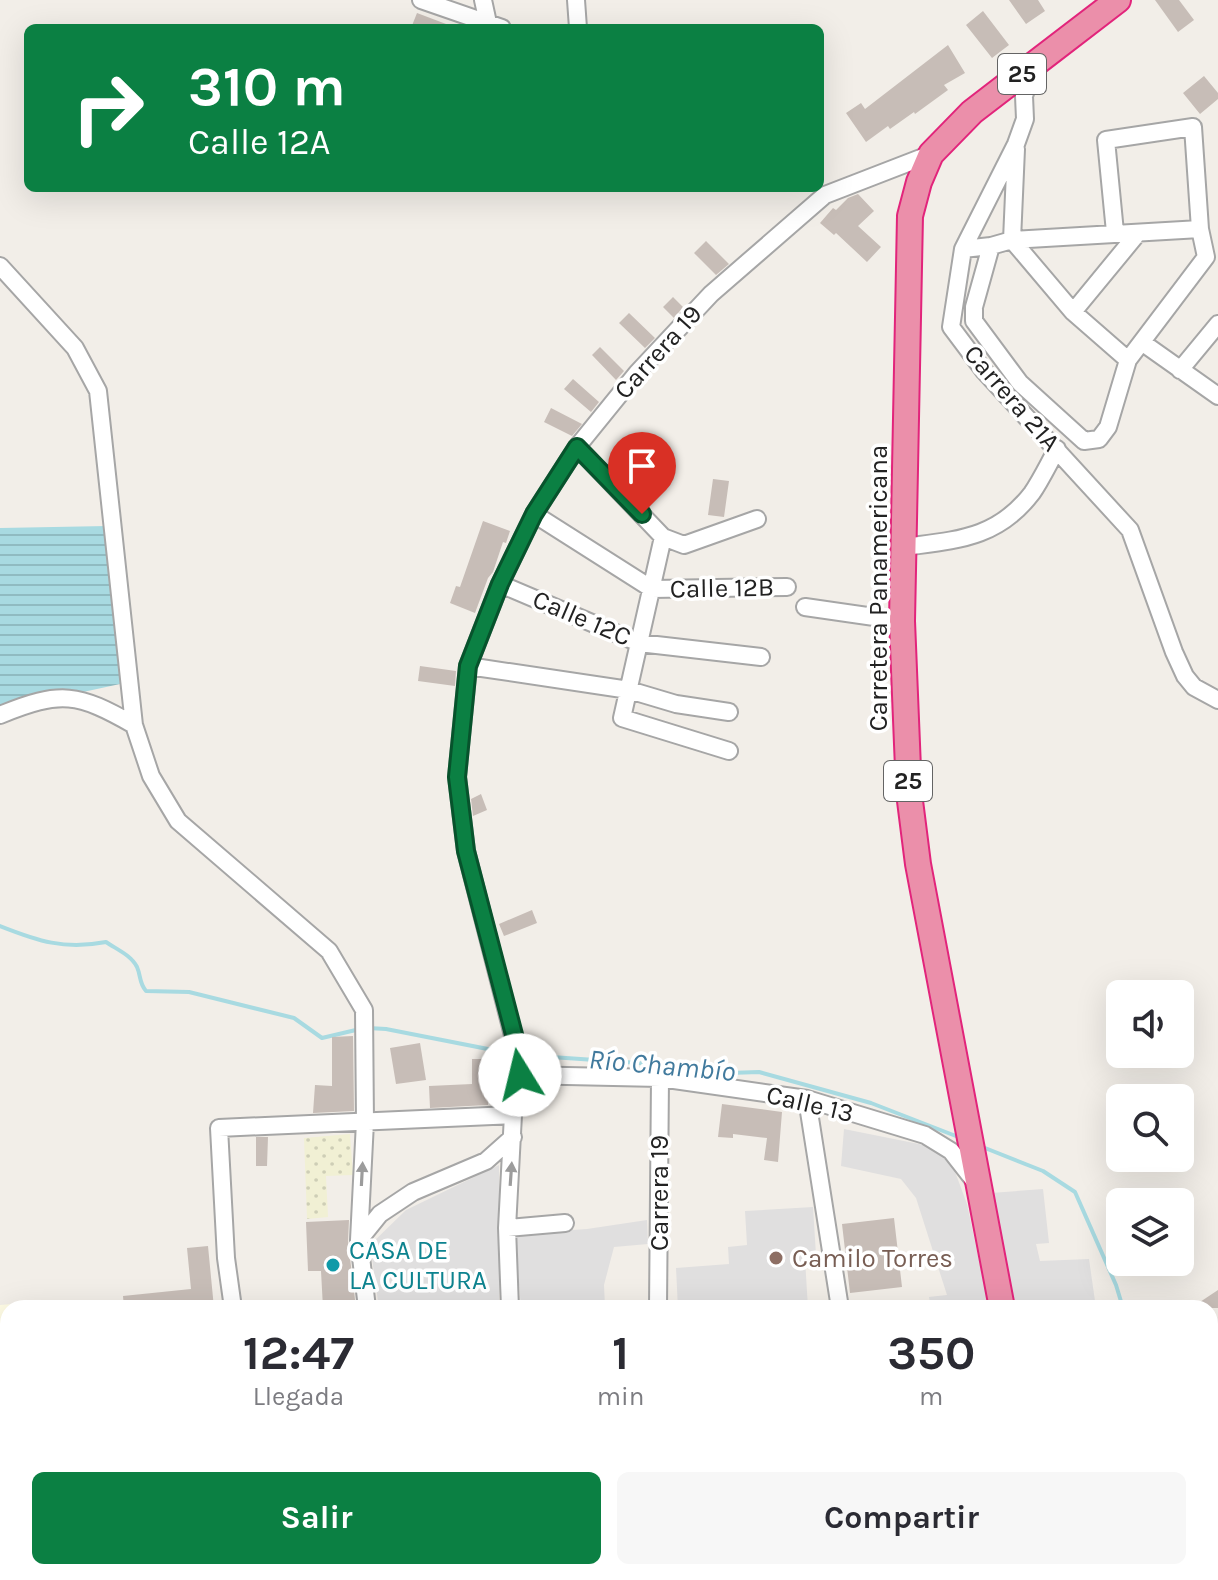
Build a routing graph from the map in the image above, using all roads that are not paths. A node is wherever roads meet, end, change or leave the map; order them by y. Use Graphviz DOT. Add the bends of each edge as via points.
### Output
graph roads {
  1 [pos="421,0"];
  2 [pos="483,0"];
  3 [pos="576,0"];
  4 [pos="1118,0"];
  5 [pos="489,24"];
  6 [pos="494,24"];
  7 [pos="578,24"];
  8 [pos="1035,64"];
  9 [pos="1016,144"];
  10 [pos="931,154"];
  11 [pos="824,190"];
  12 [pos="820,192"];
  13 [pos="1200,229"];
  14 [pos="1115,232"];
  15 [pos="1138,233"];
  16 [pos="1012,240"];
  17 [pos="991,246"];
  18 [pos="963,249"];
  19 [pos="0,266"];
  20 [pos="1073,312"];
  21 [pos="1218,324"];
  22 [pos="1143,343"];
  23 [pos="1128,360"];
  24 [pos="1180,370"];
  25 [pos="1218,396"];
  26 [pos="577,447"];
  27 [pos="1057,449"];
  28 [pos="534,514"];
  29 [pos="757,519"];
  30 [pos="663,537"];
  31 [pos="904,547"];
  32 [pos="500,584"];
  33 [pos="787,587"];
  34 [pos="652,589"];
  35 [pos="805,607"];
  36 [pos="902,621"];
  37 [pos="639,643"];
  38 [pos="761,657"];
  39 [pos="468,666"];
  40 [pos="629,690"];
  41 [pos="1218,700"];
  42 [pos="729,712"];
  43 [pos="0,715"];
  44 [pos="134,725"];
  45 [pos="729,751"];
  46 [pos="519,1061"];
  47 [pos="660,1078"];
  48 [pos="807,1099"];
  49 [pos="513,1115"];
  50 [pos="365,1122"];
  51 [pos="513,1137"];
  52 [pos="979,1188"];
  53 [pos="565,1223"];
  54 [pos="507,1228"];
  55 [pos="359,1240"];
  56 [pos="232,1300"];
  57 [pos="366,1300"];
  58 [pos="510,1300"];
  59 [pos="658,1300"];
  60 [pos="839,1300"];
  61 [pos="1000,1300"];
  1 -- 5 [label="street"];
  2 -- 6 [label="street"];
  3 -- 7 [label="street"];
  4 -- 8 [label="highway, Carretera Panamericana / 25"];
  8 -- 9 [label="street, Carrera 21A"];
  8 -- 10 [label="highway, Carretera Panamericana / 25" via="972,112"];
  9 -- 16 [label="street"];
  9 -- 18 [label="street, Carrera 21A"];
  10 -- 11 [label="street, Carrera 19"];
  10 -- 31 [label="highway, Carretera Panamericana / 25" via="910,216"];
  12 -- 26 [label="street, Carrera 19" via="711,294"];
  13 -- 14 [label="street" via="1193,127 1106,140"];
  13 -- 15 [label="street"];
  13 -- 22 [label="street" via="1206,257"];
  14 -- 15 [label="street"];
  14 -- 16 [label="street"];
  15 -- 20 [label="street"];
  16 -- 17 [label="street"];
  16 -- 20 [label="street"];
  17 -- 18 [label="street"];
  17 -- 23 [label="street" via="974,321 1020,383 1084,441 1099,439 1108,427"];
  18 -- 27 [label="street, Carrera 21A" via="951,327"];
  19 -- 44 [label="street" via="75,348 98,391"];
  20 -- 23 [label="street"];
  21 -- 24 [label="street"];
  22 -- 23 [label="street"];
  22 -- 24 [label="street"];
  24 -- 25 [label="street"];
  26 -- 28 [label="street, Carrera 19"];
  26 -- 30 [label="street"];
  27 -- 31 [label="street" via="1031,493 996,527 976,536"];
  27 -- 41 [label="street, Carrera 21A" via="1130,530 1185,676"];
  28 -- 32 [label="street, Carrera 19"];
  28 -- 34 [label="street, Calle 12B"];
  29 -- 30 [label="street" via="684,545"];
  30 -- 34 [label="street"];
  31 -- 36 [label="highway, Carretera Panamericana / 25"];
  32 -- 37 [label="street, Calle 12C"];
  32 -- 39 [label="street, Carrera 19"];
  33 -- 34 [label="street, Calle 12B"];
  34 -- 37 [label="street"];
  35 -- 36 [label="street"];
  36 -- 52 [label="highway, Carretera Panamericana / 25" via="909,793 918,864"];
  37 -- 38 [label="street, Calle 12C"];
  37 -- 40 [label="street"];
  39 -- 40 [label="street"];
  39 -- 46 [label="street, Carrera 19" via="457,777 466,851"];
  40 -- 42 [label="street"];
  40 -- 45 [label="street" via="622,718"];
  43 -- 44 [label="street" via="66,696 102,707"];
  44 -- 50 [label="street" via="151,776 178,821 329,951 364,1010"];
  46 -- 47 [label="street, Calle 13"];
  46 -- 49 [label="street"];
  47 -- 48 [label="street, Calle 13"];
  47 -- 59 [label="street, Carrera 19"];
  48 -- 52 [label="street, Calle 13" via="925,1135 951,1151"];
  48 -- 60 [label="street"];
  49 -- 50 [label="street"];
  49 -- 51 [label="street"];
  55 -- 50 [label="street, one-way"];
  50 -- 56 [label="street" via="219,1128"];
  54 -- 51 [label="street, one-way"];
  51 -- 55 [label="street" via="486,1161 413,1192 380,1214"];
  52 -- 61 [label="highway, Carretera Panamericana / 25"];
  53 -- 54 [label="street"];
  54 -- 58 [label="street"];
  55 -- 57 [label="street"];
}
